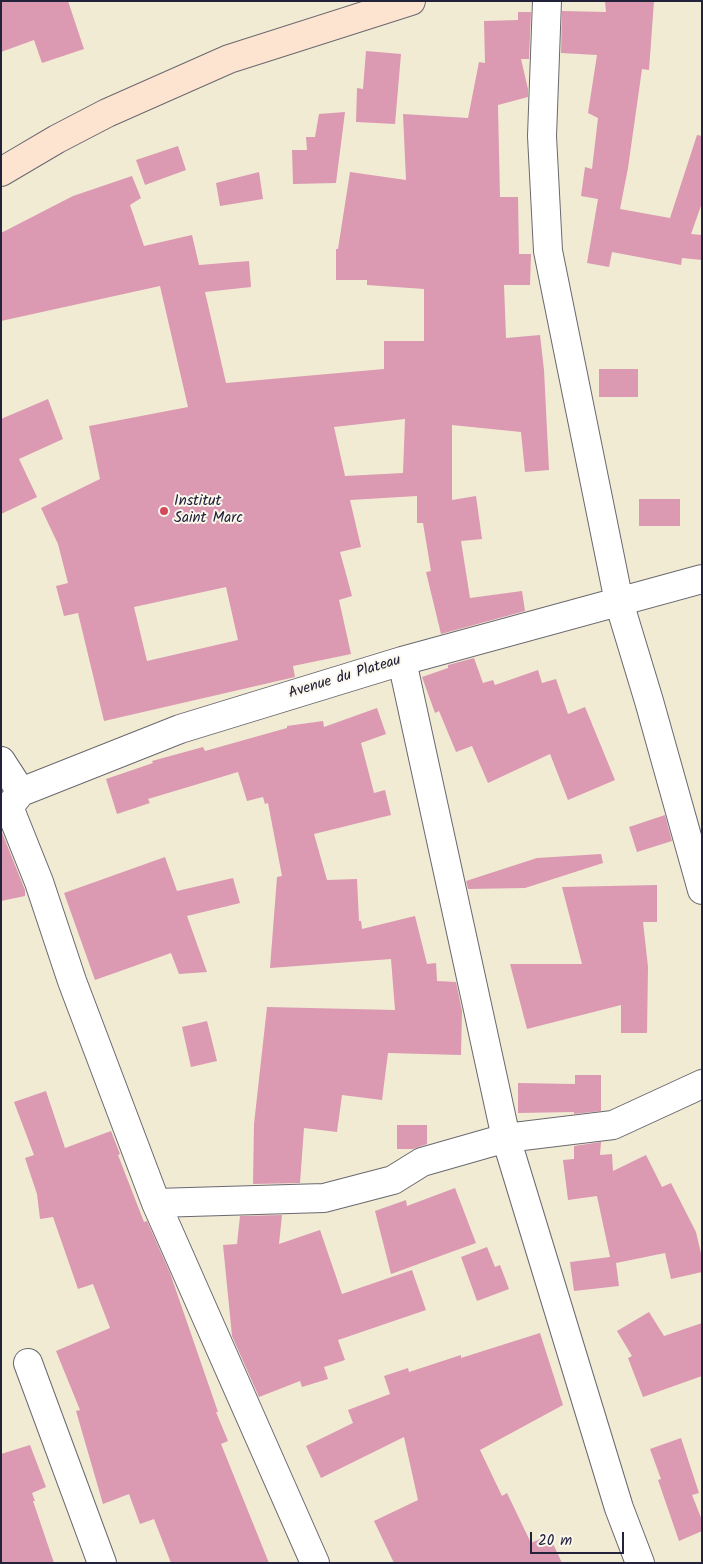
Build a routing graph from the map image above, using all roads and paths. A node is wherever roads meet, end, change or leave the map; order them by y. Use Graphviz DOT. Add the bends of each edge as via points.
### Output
graph roads {
  1 [pos="411,1"];
  2 [pos="547,1"];
  3 [pos="2,169"];
  4 [pos="702,579"];
  5 [pos="619,602"];
  6 [pos="402,660"];
  7 [pos="1,761"];
  8 [pos="10,803"];
  9 [pos="702,890"];
  10 [pos="702,1084"];
  11 [pos="506,1138"];
  12 [pos="156,1203"];
  13 [pos="28,1363"];
  14 [pos="102,1563"];
  15 [pos="315,1563"];
  16 [pos="640,1563"];
  1 -- 3 [label="main road" via="229,59 107,113"];
  2 -- 5 [label="street" via="542,136 548,251"];
  4 -- 5 [label="street, Avenue du Plateau"];
  5 -- 6 [label="street, Avenue du Plateau"];
  5 -- 9 [label="street"];
  6 -- 8 [label="street, Avenue du Plateau" via="180,729"];
  6 -- 11 [label="street"];
  7 -- 8 [label="street"];
  8 -- 12 [label="street" via="72,981"];
  10 -- 11 [label="street" via="614,1126"];
  11 -- 12 [label="street" via="422,1162 393,1180 324,1198"];
  11 -- 16 [label="street" via="619,1508"];
  12 -- 15 [label="street"];
  13 -- 14 [label="street"];
}
